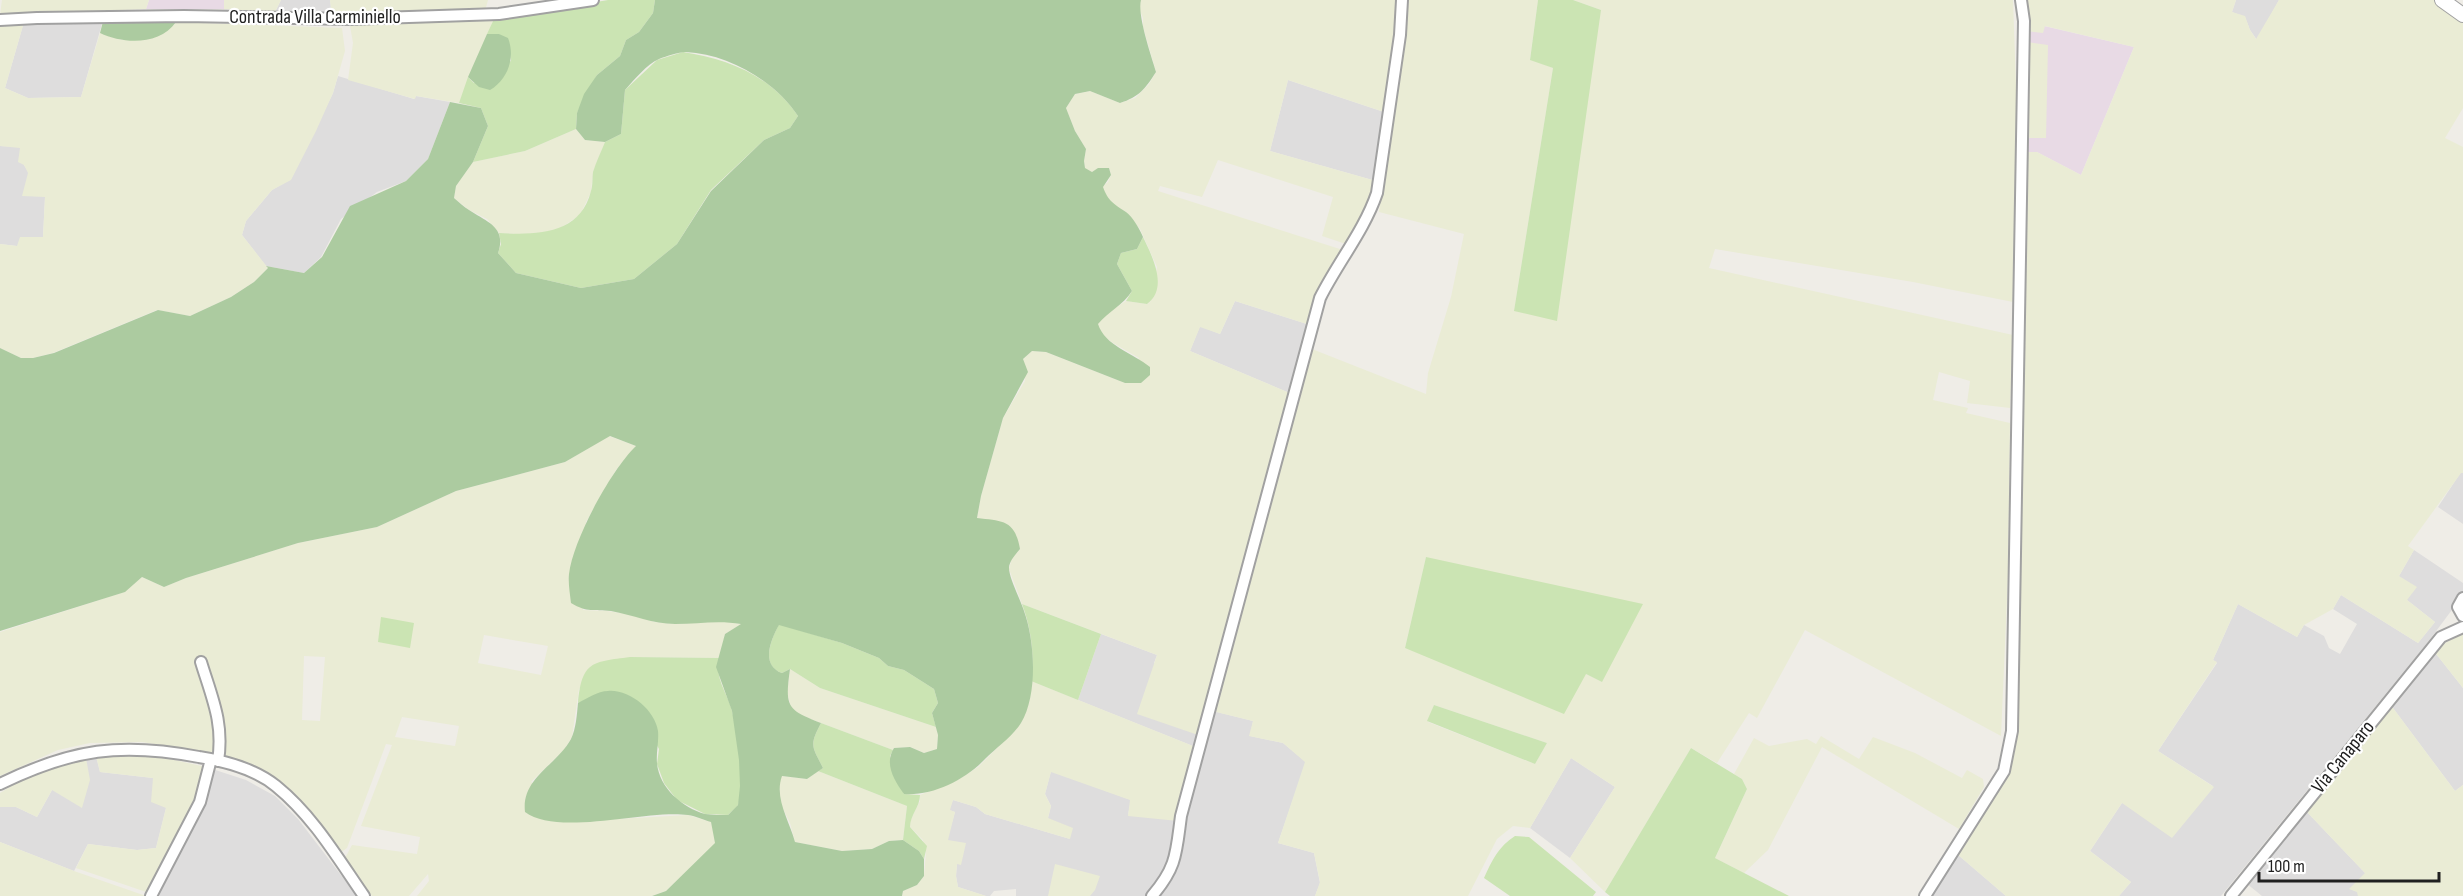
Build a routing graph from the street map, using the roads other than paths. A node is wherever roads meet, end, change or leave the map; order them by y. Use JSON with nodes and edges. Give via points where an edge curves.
{"nodes":[{"id":1,"x":593,"y":0,"type":"edge"},
{"id":2,"x":1402,"y":0,"type":"edge"},
{"id":3,"x":2021,"y":0,"type":"edge"},
{"id":4,"x":2442,"y":0,"type":"edge"},
{"id":5,"x":2463,"y":15,"type":"edge"},
{"id":6,"x":0,"y":20,"type":"edge"},
{"id":7,"x":2463,"y":598,"type":"edge"},
{"id":8,"x":2463,"y":616,"type":"edge"},
{"id":9,"x":2463,"y":627,"type":"edge"},
{"id":10,"x":201,"y":662,"type":"dead end"},
{"id":11,"x":215,"y":760,"type":"junction"},
{"id":12,"x":0,"y":784,"type":"edge"},
{"id":13,"x":151,"y":896,"type":"edge"},
{"id":14,"x":364,"y":896,"type":"edge"},
{"id":15,"x":1152,"y":896,"type":"edge"},
{"id":16,"x":1925,"y":896,"type":"edge"},
{"id":17,"x":2231,"y":896,"type":"edge"}],
"edges":[{"from":1,"to":6,"type":"street","name":"Contrada Villa Carminiello","via":[[499,14],[349,20],[174,16]]},
{"from":2,"to":15,"type":"street","via":[[1377,194],[1320,298],[1186,797],[1175,862]]},
{"from":3,"to":16,"type":"street","via":[[2024,21],[2012,731],[2004,771]]},
{"from":4,"to":5,"type":"street"},
{"from":7,"to":8,"type":"street","via":[[2458,607]]},
{"from":9,"to":17,"type":"street","name":"Via Canaparo","via":[[2441,637]]},
{"from":10,"to":11,"type":"street","via":[[222,739]]},
{"from":11,"to":12,"type":"street","via":[[163,750],[104,749],[33,768]]},
{"from":11,"to":13,"type":"street","via":[[200,802]]},
{"from":11,"to":14,"type":"street","via":[[273,784],[296,804]]}]}
